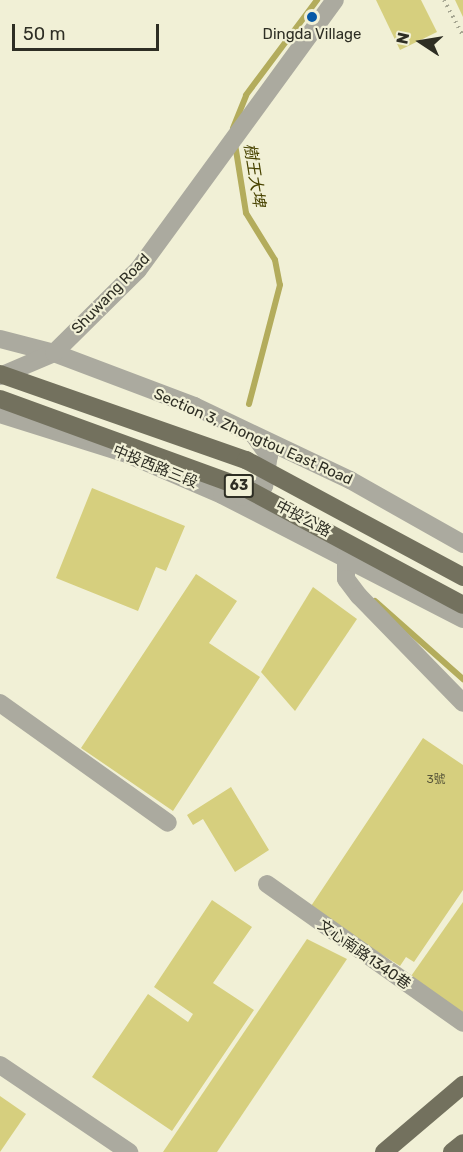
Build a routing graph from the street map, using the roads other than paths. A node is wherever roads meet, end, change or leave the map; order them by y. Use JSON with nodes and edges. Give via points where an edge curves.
{"nodes":[{"id":1,"x":335,"y":0,"type":"edge"},
{"id":2,"x":0,"y":339,"type":"edge"},
{"id":3,"x":54,"y":353,"type":"junction"},
{"id":4,"x":0,"y":375,"type":"edge"},
{"id":5,"x":0,"y":399,"type":"edge"},
{"id":6,"x":0,"y":414,"type":"edge"},
{"id":7,"x":253,"y":434,"type":"junction"},
{"id":8,"x":222,"y":495,"type":"junction"},
{"id":9,"x":463,"y":544,"type":"edge"},
{"id":10,"x":346,"y":556,"type":"junction"},
{"id":11,"x":463,"y":577,"type":"edge"},
{"id":12,"x":463,"y":605,"type":"edge"},
{"id":13,"x":463,"y":619,"type":"edge"},
{"id":14,"x":463,"y":703,"type":"edge"},
{"id":15,"x":0,"y":704,"type":"edge"},
{"id":16,"x":168,"y":823,"type":"dead end"},
{"id":17,"x":267,"y":884,"type":"dead end"},
{"id":18,"x":463,"y":1023,"type":"edge"},
{"id":19,"x":0,"y":1065,"type":"edge"},
{"id":20,"x":463,"y":1086,"type":"edge"},
{"id":21,"x":463,"y":1143,"type":"edge"},
{"id":22,"x":129,"y":1152,"type":"edge"},
{"id":23,"x":384,"y":1152,"type":"edge"},
{"id":24,"x":452,"y":1152,"type":"edge"}],
"edges":[{"from":1,"to":3,"type":"street","name":"Shuwang Road","via":[[286,63],[223,160],[138,270]]},
{"from":2,"to":3,"type":"street","name":"Section 3, Zhongtou East Road"},
{"from":3,"to":4,"type":"street","name":"Shuwang Road"},
{"from":3,"to":7,"type":"street","name":"Section 3, Zhongtou East Road"},
{"from":4,"to":11,"type":"main road","name":"中投公路","number":"63","via":[[246,460]]},
{"from":5,"to":12,"type":"main road","name":"中投公路","number":"63","via":[[245,488]]},
{"from":6,"to":8,"type":"street","name":"中投西路三段","via":[[127,453]]},
{"from":7,"to":8,"type":"street","via":[[269,456],[264,486],[246,497]]},
{"from":7,"to":9,"type":"street","name":"Section 3, Zhongtou East Road"},
{"from":8,"to":10,"type":"street","name":"中投西路三段"},
{"from":10,"to":13,"type":"street","name":"中投西路三段"},
{"from":10,"to":14,"type":"street","via":[[346,579],[359,596]]},
{"from":15,"to":16,"type":"street"},
{"from":17,"to":18,"type":"street","name":"文心南路1340巷"},
{"from":19,"to":22,"type":"street"},
{"from":20,"to":23,"type":"main road"},
{"from":21,"to":24,"type":"main road"}]}
